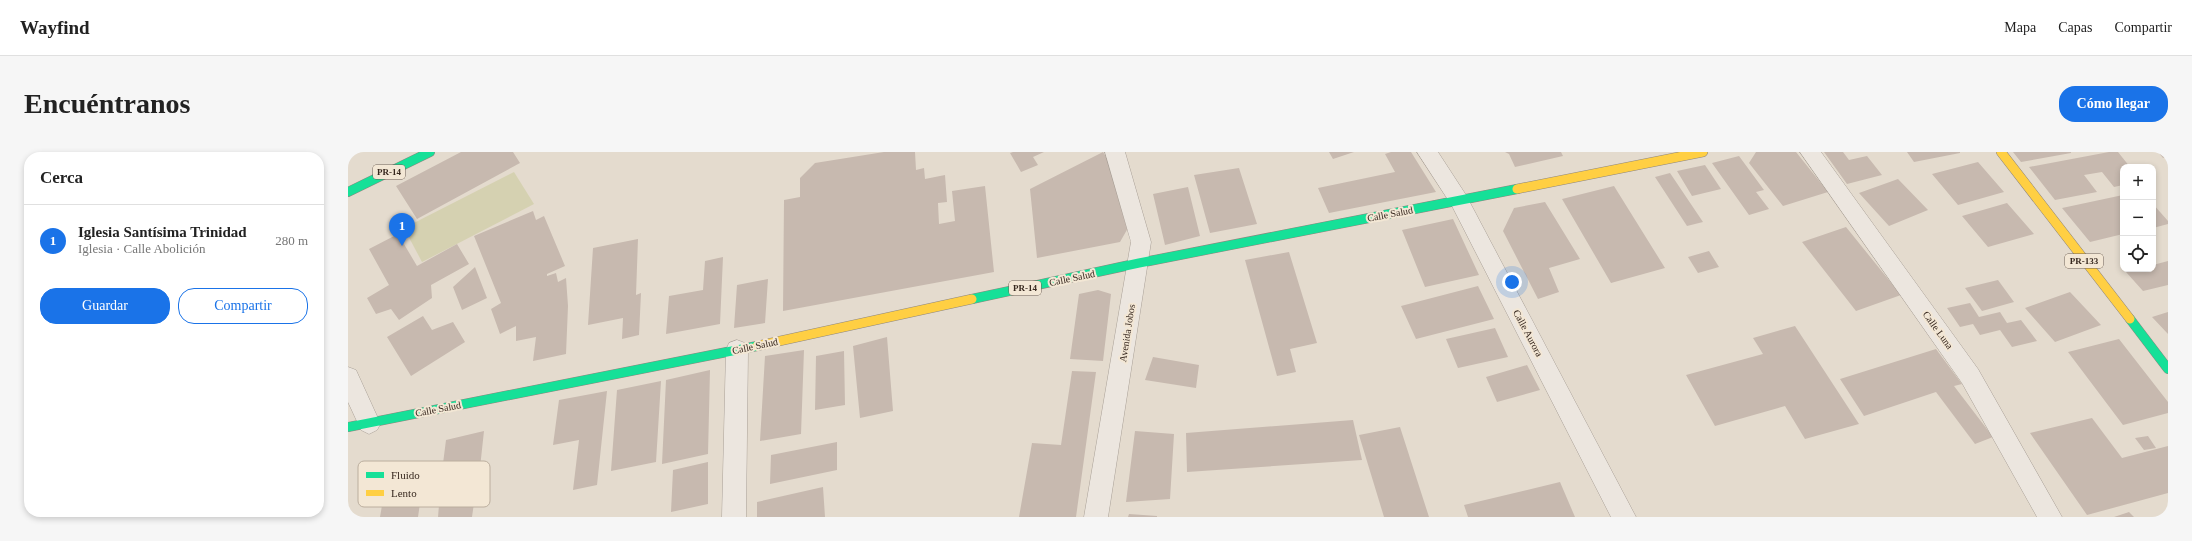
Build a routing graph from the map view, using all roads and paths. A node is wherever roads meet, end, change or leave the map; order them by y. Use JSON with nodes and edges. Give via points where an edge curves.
{"nodes":[{"id":1,"x":430,"y":152,"type":"edge"},
{"id":2,"x":1115,"y":152,"type":"edge"},
{"id":3,"x":1427,"y":152,"type":"edge"},
{"id":4,"x":1703,"y":152,"type":"edge"},
{"id":5,"x":1810,"y":152,"type":"edge"},
{"id":6,"x":2001,"y":152,"type":"edge"},
{"id":7,"x":348,"y":192,"type":"edge"},
{"id":8,"x":1459,"y":201,"type":"junction"},
{"id":9,"x":1139,"y":263,"type":"junction"},
{"id":10,"x":737,"y":350,"type":"junction"},
{"id":11,"x":2168,"y":369,"type":"edge"},
{"id":12,"x":348,"y":377,"type":"edge"},
{"id":13,"x":359,"y":425,"type":"edge"},
{"id":14,"x":734,"y":517,"type":"edge"},
{"id":15,"x":1096,"y":517,"type":"edge"},
{"id":16,"x":1624,"y":517,"type":"edge"},
{"id":17,"x":2050,"y":517,"type":"edge"}],
"edges":[{"from":1,"to":7,"type":"main road","number":"PR-14"},
{"from":2,"to":9,"type":"street","name":"Avenida Jobos","via":[[1141,242]]},
{"from":3,"to":8,"type":"street","name":"Calle Aurora"},
{"from":4,"to":8,"type":"main road","name":"Calle Salud","number":"PR-14"},
{"from":5,"to":17,"type":"street","name":"Calle Luna","via":[[1970,376]]},
{"from":6,"to":11,"type":"main road","number":"PR-133"},
{"from":8,"to":9,"type":"main road","name":"Calle Salud","number":"PR-14"},
{"from":8,"to":16,"type":"street","name":"Calle Aurora"},
{"from":9,"to":10,"type":"main road","name":"Calle Salud","number":"PR-14"},
{"from":9,"to":15,"type":"street","name":"Avenida Jobos"},
{"from":10,"to":13,"type":"main road","name":"Calle Salud","number":"PR-14"},
{"from":10,"to":14,"type":"street"},
{"from":12,"to":13,"type":"street"}]}
